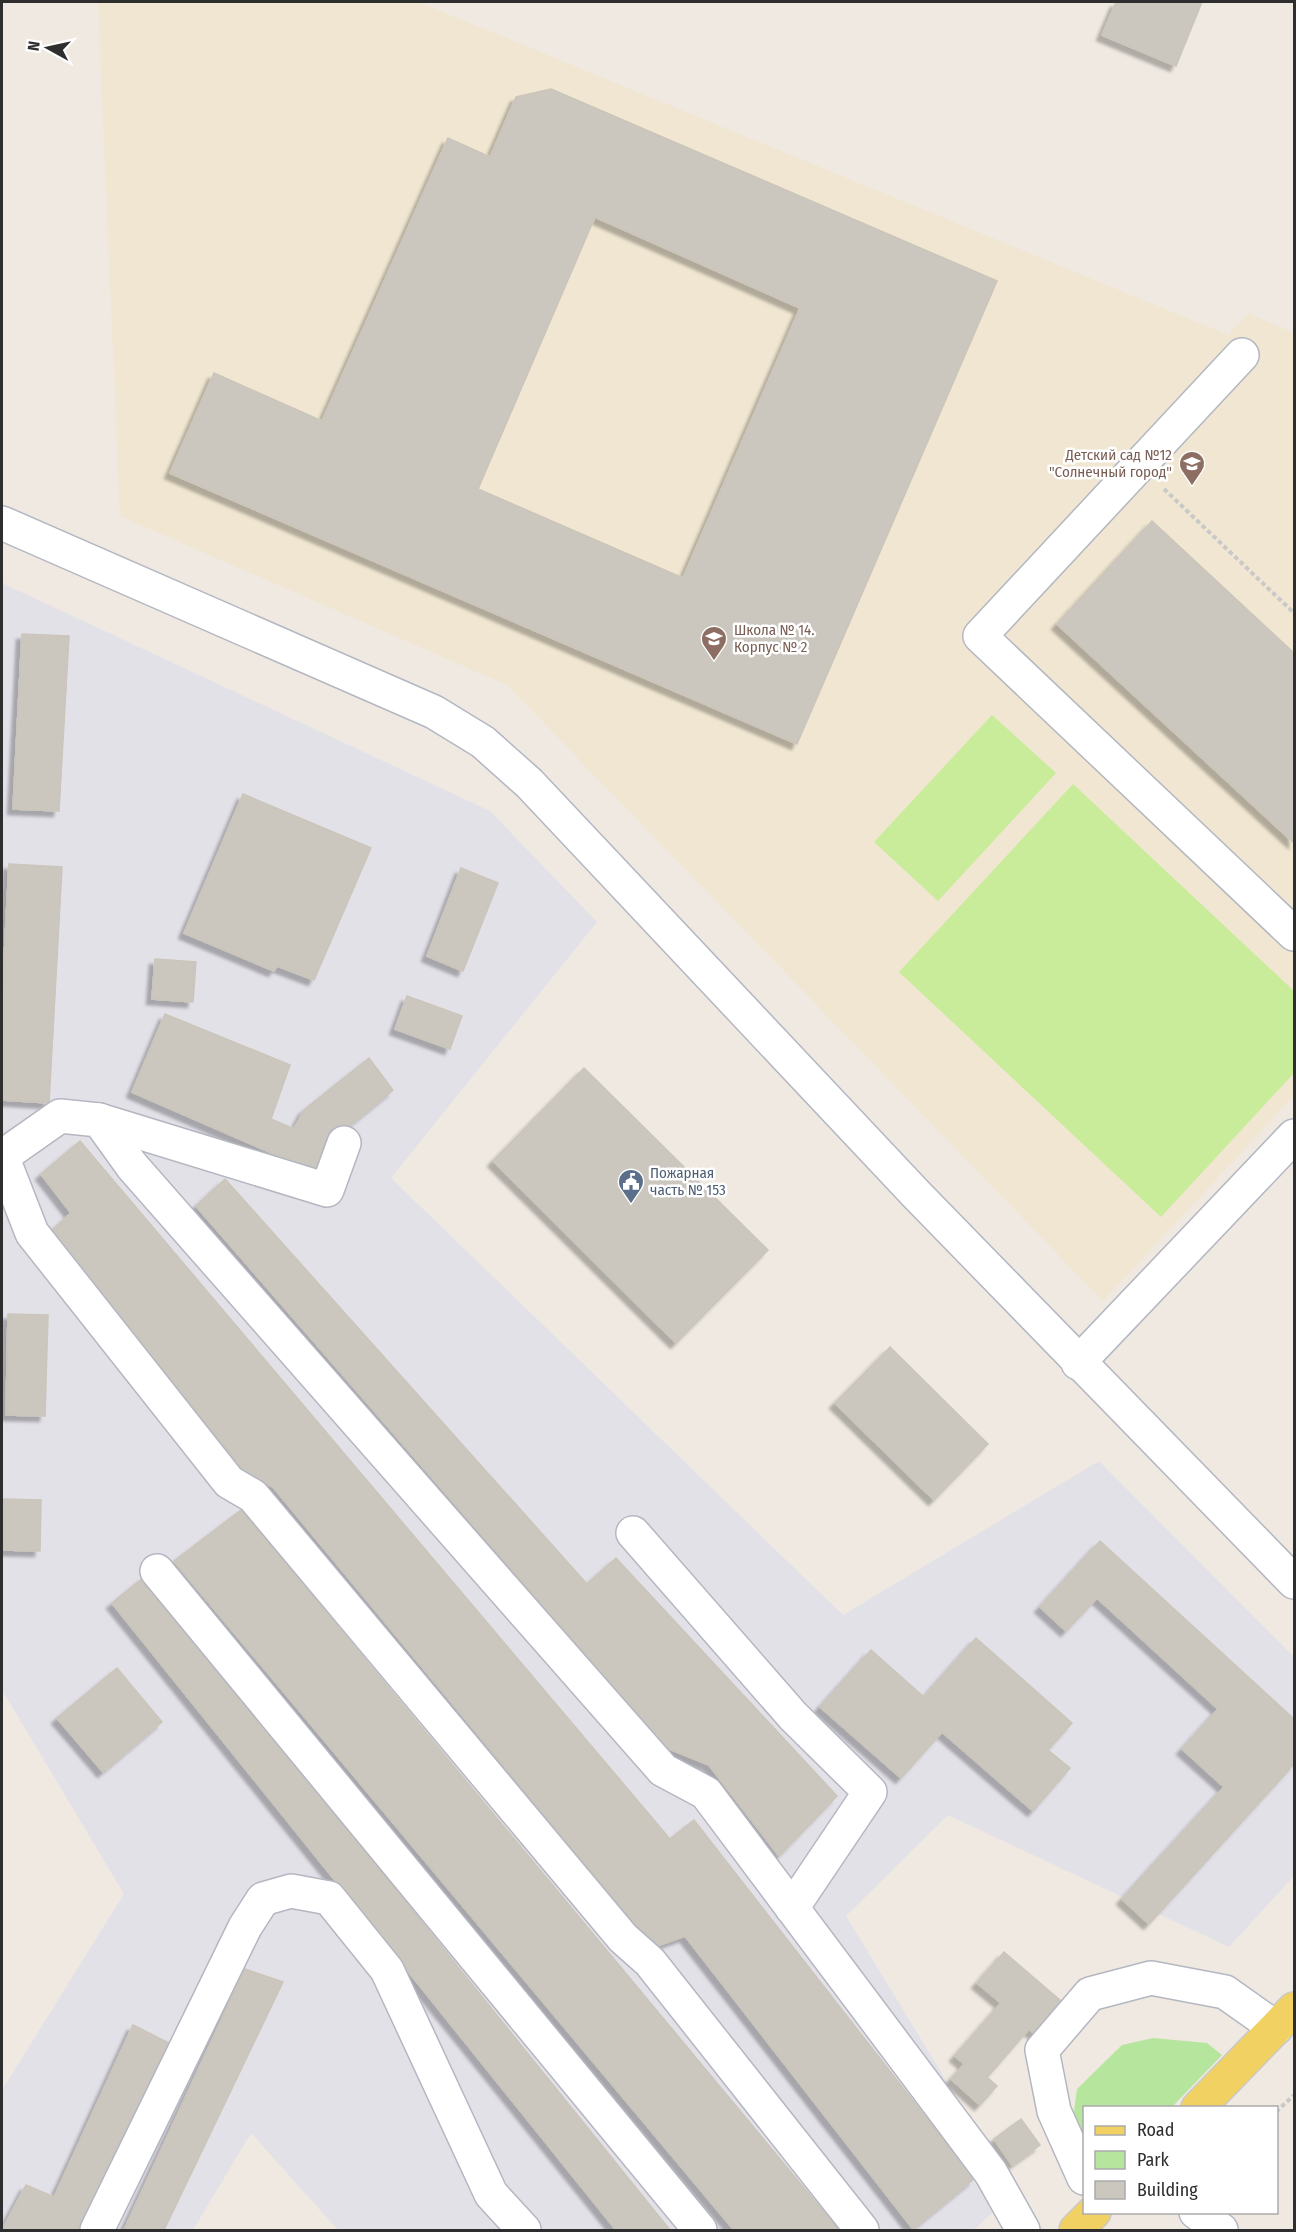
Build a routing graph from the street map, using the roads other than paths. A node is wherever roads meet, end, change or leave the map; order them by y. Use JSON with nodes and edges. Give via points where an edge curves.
{"nodes":[{"id":1,"x":1242,"y":355,"type":"dead end"},
{"id":2,"x":2,"y":523,"type":"edge"},
{"id":3,"x":1294,"y":934,"type":"edge"},
{"id":4,"x":99,"y":1120,"type":"junction"},
{"id":5,"x":1294,"y":1136,"type":"edge"},
{"id":6,"x":344,"y":1143,"type":"dead end"},
{"id":7,"x":2,"y":1156,"type":"edge"},
{"id":8,"x":1078,"y":1363,"type":"junction"},
{"id":9,"x":633,"y":1533,"type":"dead end"},
{"id":10,"x":157,"y":1571,"type":"dead end"},
{"id":11,"x":1294,"y":1582,"type":"edge"},
{"id":12,"x":792,"y":1908,"type":"junction"},
{"id":13,"x":1285,"y":2019,"type":"edge"},
{"id":14,"x":1199,"y":2106,"type":"edge"},
{"id":15,"x":1083,"y":2176,"type":"edge"},
{"id":16,"x":1092,"y":2214,"type":"edge"},
{"id":17,"x":1199,"y":2214,"type":"edge"},
{"id":18,"x":97,"y":2230,"type":"edge"},
{"id":19,"x":524,"y":2230,"type":"edge"},
{"id":20,"x":700,"y":2230,"type":"edge"},
{"id":21,"x":862,"y":2230,"type":"edge"},
{"id":22,"x":1023,"y":2230,"type":"edge"},
{"id":23,"x":1076,"y":2230,"type":"edge"},
{"id":24,"x":1221,"y":2230,"type":"edge"}],
"edges":[{"from":1,"to":3,"type":"street","via":[[980,636]]},
{"from":2,"to":8,"type":"street","via":[[434,712],[483,742],[529,783]]},
{"from":4,"to":6,"type":"street","via":[[327,1190]]},
{"from":4,"to":7,"type":"street","via":[[60,1116]]},
{"from":4,"to":12,"type":"street","via":[[132,1166],[663,1770],[706,1793]]},
{"from":5,"to":8,"type":"street"},
{"from":7,"to":21,"type":"street","via":[[32,1233],[229,1482],[253,1496],[623,1938],[650,1962]]},
{"from":8,"to":11,"type":"street"},
{"from":9,"to":12,"type":"street","via":[[793,1716],[870,1792]]},
{"from":10,"to":20,"type":"street"},
{"from":12,"to":22,"type":"street","via":[[991,2173]]},
{"from":13,"to":14,"type":"main road"},
{"from":13,"to":15,"type":"street","via":[[1225,1992],[1151,1978],[1090,1994],[1042,2050],[1054,2111]]},
{"from":16,"to":23,"type":"main road"},
{"from":17,"to":24,"type":"street"},
{"from":18,"to":19,"type":"street","via":[[245,1927],[263,1899],[291,1891],[329,1898],[387,1970],[491,2194]]}]}
